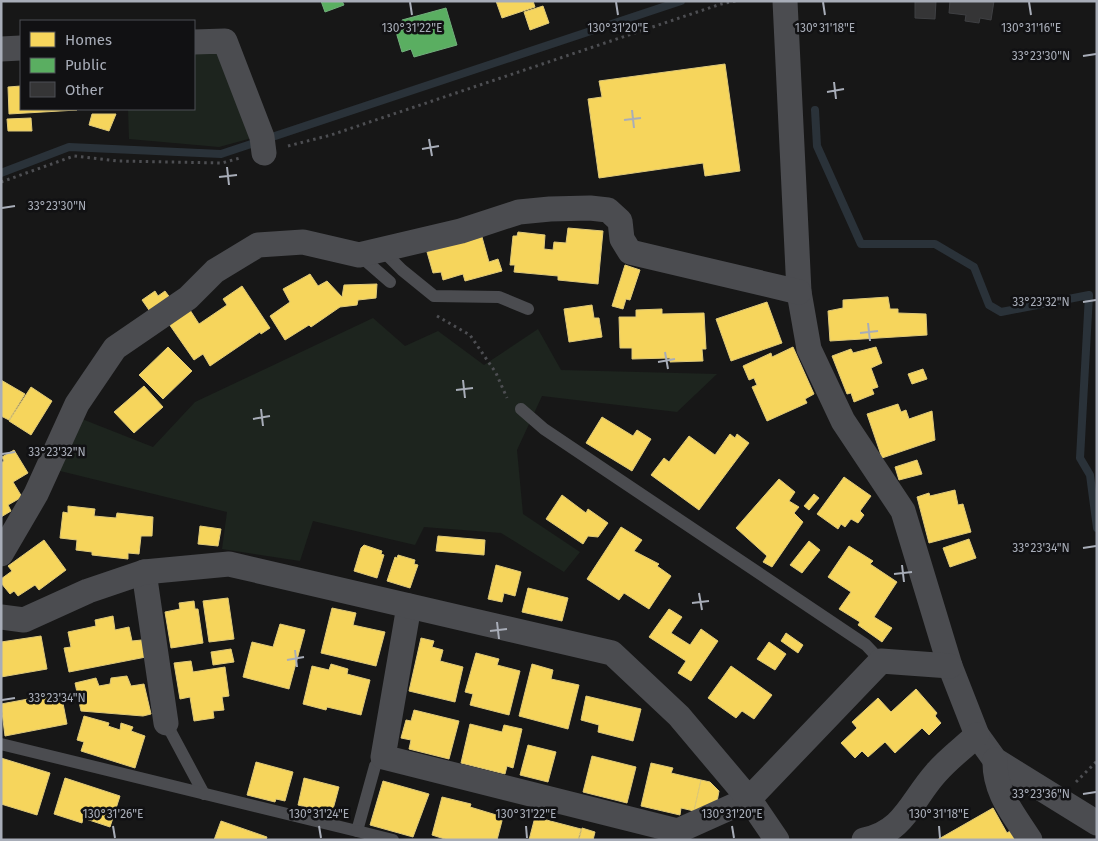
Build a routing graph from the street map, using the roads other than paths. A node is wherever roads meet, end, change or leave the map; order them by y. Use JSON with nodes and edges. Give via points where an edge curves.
{"nodes":[{"id":1,"x":785,"y":1,"type":"edge"},
{"id":2,"x":195,"y":42,"type":"edge"},
{"id":3,"x":20,"y":48,"type":"edge"},
{"id":4,"x":1,"y":49,"type":"edge"},
{"id":5,"x":263,"y":145,"type":"road end"},
{"id":6,"x":386,"y":249,"type":"junction"},
{"id":7,"x":359,"y":255,"type":"junction"},
{"id":8,"x":390,"y":282,"type":"dead end"},
{"id":9,"x":799,"y":292,"type":"junction"},
{"id":10,"x":528,"y":309,"type":"dead end"},
{"id":11,"x":521,"y":409,"type":"road end"},
{"id":12,"x":1,"y":554,"type":"edge"},
{"id":13,"x":144,"y":572,"type":"junction"},
{"id":14,"x":409,"y":606,"type":"junction"},
{"id":15,"x":1,"y":616,"type":"edge"},
{"id":16,"x":882,"y":661,"type":"junction"},
{"id":17,"x":950,"y":666,"type":"junction"},
{"id":18,"x":166,"y":723,"type":"joint"},
{"id":19,"x":977,"y":735,"type":"junction"},
{"id":20,"x":1,"y":744,"type":"edge"},
{"id":21,"x":383,"y":757,"type":"junction"},
{"id":22,"x":994,"y":760,"type":"junction"},
{"id":23,"x":204,"y":794,"type":"junction"},
{"id":24,"x":749,"y":799,"type":"junction"},
{"id":25,"x":1097,"y":823,"type":"edge"},
{"id":26,"x":357,"y":831,"type":"junction"},
{"id":27,"x":393,"y":840,"type":"edge"},
{"id":28,"x":777,"y":840,"type":"edge"},
{"id":29,"x":864,"y":840,"type":"edge"},
{"id":30,"x":1030,"y":840,"type":"edge"}],
"edges":[{"from":1,"to":9,"type":"street"},
{"from":2,"to":5,"type":"street","via":[[225,41]]},
{"from":3,"to":4,"type":"street"},
{"from":6,"to":7,"type":"street"},
{"from":6,"to":9,"type":"street","via":[[461,232],[519,212],[590,208],[608,210],[620,221],[622,239],[630,252]]},
{"from":6,"to":10,"type":"lane","via":[[402,270],[434,296],[499,297]]},
{"from":7,"to":8,"type":"lane"},
{"from":7,"to":12,"type":"street","via":[[304,242],[258,246],[215,271],[188,298],[115,348],[77,404],[36,494]]},
{"from":9,"to":17,"type":"street","via":[[809,349],[825,386],[843,422],[903,511]]},
{"from":11,"to":16,"type":"lane","via":[[544,429],[866,644]]},
{"from":13,"to":14,"type":"street","via":[[229,564]]},
{"from":13,"to":15,"type":"street","via":[[88,591],[24,620]]},
{"from":13,"to":18,"type":"street"},
{"from":14,"to":21,"type":"street"},
{"from":14,"to":24,"type":"street","via":[[612,653],[679,716]]},
{"from":16,"to":17,"type":"street"},
{"from":16,"to":24,"type":"street"},
{"from":17,"to":19,"type":"street"},
{"from":18,"to":23,"type":"lane"},
{"from":19,"to":22,"type":"street"},
{"from":19,"to":29,"type":"street","via":[[936,772],[892,830],[880,837]]},
{"from":20,"to":23,"type":"lane"},
{"from":21,"to":24,"type":"street","via":[[678,831]]},
{"from":21,"to":26,"type":"lane","via":[[375,766]]},
{"from":22,"to":25,"type":"street"},
{"from":22,"to":30,"type":"street","via":[[994,778]]},
{"from":23,"to":26,"type":"lane"},
{"from":24,"to":28,"type":"street"},
{"from":26,"to":27,"type":"lane"}]}
